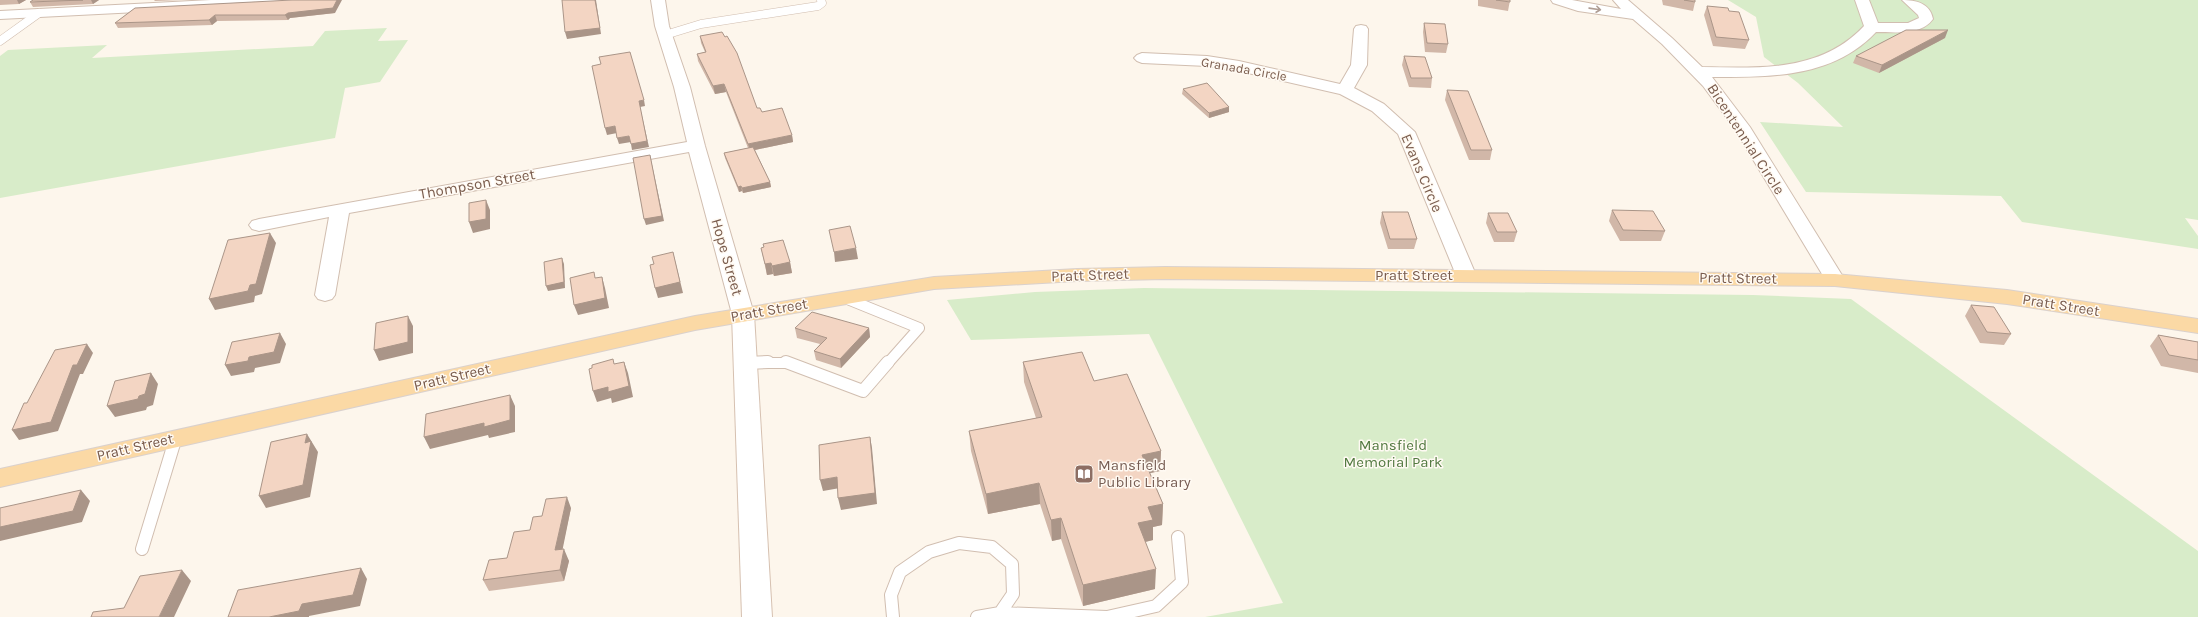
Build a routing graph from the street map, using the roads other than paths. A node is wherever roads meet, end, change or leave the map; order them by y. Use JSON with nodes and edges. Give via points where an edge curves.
{"nodes":[{"id":1,"x":294,"y":0,"type":"edge"},
{"id":2,"x":658,"y":0,"type":"edge"},
{"id":3,"x":821,"y":0,"type":"edge"},
{"id":4,"x":1558,"y":0,"type":"edge"},
{"id":5,"x":1620,"y":0,"type":"edge"},
{"id":6,"x":1862,"y":0,"type":"edge"},
{"id":7,"x":1909,"y":0,"type":"edge"},
{"id":8,"x":39,"y":13,"type":"junction"},
{"id":9,"x":0,"y":15,"type":"edge"},
{"id":10,"x":1637,"y":15,"type":"junction"},
{"id":11,"x":1872,"y":27,"type":"junction"},
{"id":12,"x":1361,"y":29,"type":"dead end"},
{"id":13,"x":665,"y":35,"type":"junction"},
{"id":14,"x":0,"y":41,"type":"edge"},
{"id":15,"x":1142,"y":58,"type":"dead end"},
{"id":16,"x":1700,"y":72,"type":"junction"},
{"id":17,"x":1345,"y":90,"type":"junction"},
{"id":18,"x":696,"y":146,"type":"junction"},
{"id":19,"x":340,"y":209,"type":"junction"},
{"id":20,"x":258,"y":225,"type":"dead end"},
{"id":21,"x":1466,"y":275,"type":"junction"},
{"id":22,"x":1836,"y":280,"type":"junction"},
{"id":23,"x":325,"y":295,"type":"dead end"},
{"id":24,"x":843,"y":297,"type":"junction"},
{"id":25,"x":743,"y":314,"type":"junction"},
{"id":26,"x":2198,"y":326,"type":"edge"},
{"id":27,"x":746,"y":363,"type":"junction"},
{"id":28,"x":176,"y":438,"type":"junction"},
{"id":29,"x":0,"y":478,"type":"edge"},
{"id":30,"x":1178,"y":537,"type":"dead end"},
{"id":31,"x":142,"y":549,"type":"dead end"},
{"id":32,"x":1000,"y":613,"type":"junction"},
{"id":33,"x":757,"y":617,"type":"edge"},
{"id":34,"x":893,"y":617,"type":"edge"},
{"id":35,"x":977,"y":617,"type":"edge"}],
"edges":[{"from":1,"to":8,"type":"street"},
{"from":2,"to":13,"type":"street","name":"Hope Street"},
{"from":3,"to":13,"type":"lane","via":[[818,6],[701,24]]},
{"from":4,"to":10,"type":"street","one_way":true,"via":[[1578,7]]},
{"from":5,"to":10,"type":"street","name":"Bicentennial Circle"},
{"from":6,"to":11,"type":"street"},
{"from":7,"to":11,"type":"street","via":[[1925,13],[1926,19],[1922,24],[1906,27]]},
{"from":8,"to":9,"type":"street"},
{"from":8,"to":14,"type":"lane"},
{"from":10,"to":16,"type":"street","name":"Bicentennial Circle"},
{"from":11,"to":16,"type":"street","via":[[1865,37],[1851,47],[1806,66],[1756,71]]},
{"from":12,"to":17,"type":"street","via":[[1359,66]]},
{"from":13,"to":18,"type":"street","name":"Hope Street","via":[[682,87]]},
{"from":15,"to":17,"type":"street","name":"Granada Circle","via":[[1215,62]]},
{"from":16,"to":22,"type":"street","name":"Bicentennial Circle","via":[[1742,127]]},
{"from":17,"to":21,"type":"street","name":"Evans Circle","via":[[1379,106],[1406,132]]},
{"from":18,"to":19,"type":"street","name":"Thompson Street"},
{"from":18,"to":25,"type":"street","name":"Hope Street"},
{"from":19,"to":20,"type":"street","name":"Thompson Street"},
{"from":19,"to":23,"type":"street"},
{"from":21,"to":22,"type":"main road","name":"Pratt Street"},
{"from":21,"to":24,"type":"main road","name":"Pratt Street","via":[[1077,275],[934,283]]},
{"from":22,"to":26,"type":"main road","name":"Pratt Street","via":[[2007,297]]},
{"from":24,"to":25,"type":"main road","name":"Pratt Street"},
{"from":24,"to":27,"type":"lane","via":[[919,328],[863,391],[785,362]]},
{"from":25,"to":27,"type":"main road","name":"Hope Street"},
{"from":25,"to":28,"type":"main road","name":"Pratt Street"},
{"from":27,"to":33,"type":"main road","name":"Hope Street"},
{"from":28,"to":29,"type":"main road","name":"Pratt Street"},
{"from":28,"to":31,"type":"lane"},
{"from":30,"to":32,"type":"lane","via":[[1182,582],[1156,606],[1107,617]]},
{"from":32,"to":34,"type":"lane","via":[[1013,594],[1012,564],[992,547],[959,543],[929,552],[900,572],[891,595]]},
{"from":32,"to":35,"type":"lane"}]}
